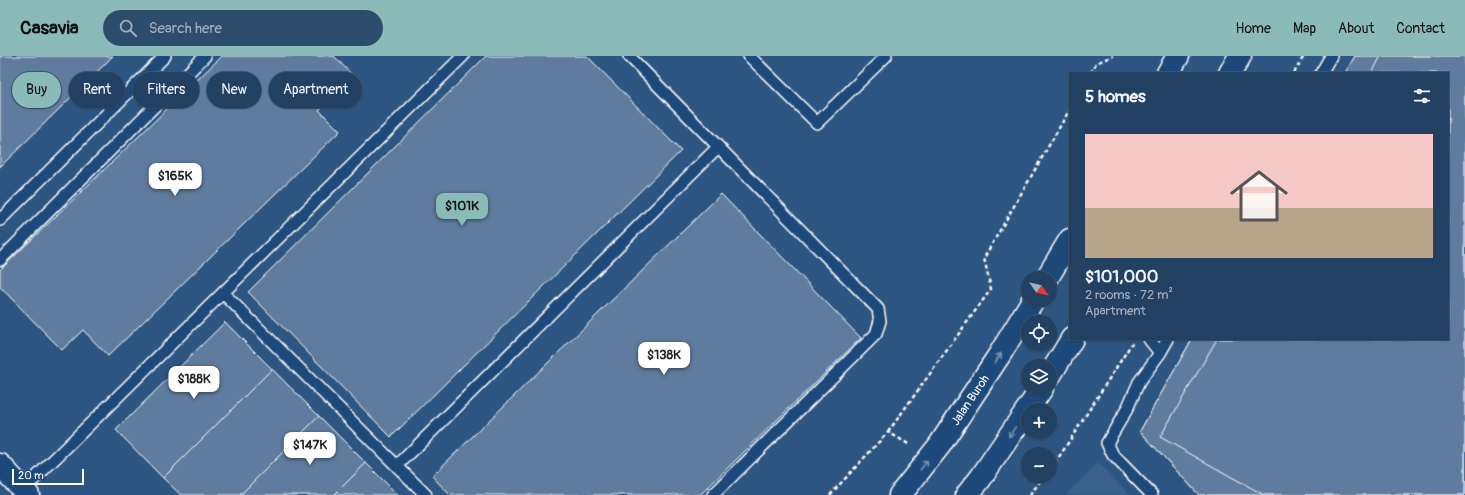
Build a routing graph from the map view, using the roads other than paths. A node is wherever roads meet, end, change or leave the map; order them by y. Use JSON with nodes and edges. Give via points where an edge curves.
{"nodes":[{"id":1,"x":165,"y":56,"type":"edge"},
{"id":2,"x":205,"y":56,"type":"edge"},
{"id":3,"x":463,"y":56,"type":"edge"},
{"id":4,"x":629,"y":56,"type":"edge"},
{"id":5,"x":749,"y":56,"type":"edge"},
{"id":6,"x":886,"y":56,"type":"edge"},
{"id":7,"x":1178,"y":56,"type":"edge"},
{"id":8,"x":1240,"y":56,"type":"edge"},
{"id":9,"x":1331,"y":56,"type":"edge"},
{"id":10,"x":1169,"y":72,"type":"edge"},
{"id":11,"x":1231,"y":72,"type":"edge"},
{"id":12,"x":1322,"y":72,"type":"edge"},
{"id":13,"x":718,"y":147,"type":"junction"},
{"id":14,"x":0,"y":220,"type":"edge"},
{"id":15,"x":1069,"y":242,"type":"edge"},
{"id":16,"x":0,"y":260,"type":"edge"},
{"id":17,"x":1051,"y":271,"type":"edge"},
{"id":18,"x":223,"y":293,"type":"junction"},
{"id":19,"x":1029,"y":307,"type":"edge"},
{"id":20,"x":1071,"y":340,"type":"edge"},
{"id":21,"x":1150,"y":340,"type":"edge"},
{"id":22,"x":1167,"y":340,"type":"edge"},
{"id":23,"x":1160,"y":353,"type":"junction"},
{"id":24,"x":1057,"y":364,"type":"edge"},
{"id":25,"x":1037,"y":395,"type":"edge"},
{"id":26,"x":0,"y":465,"type":"edge"},
{"id":27,"x":397,"y":466,"type":"junction"},
{"id":28,"x":23,"y":493,"type":"edge"},
{"id":29,"x":426,"y":495,"type":"edge"},
{"id":30,"x":713,"y":495,"type":"edge"},
{"id":31,"x":900,"y":495,"type":"edge"},
{"id":32,"x":966,"y":495,"type":"edge"},
{"id":33,"x":1152,"y":495,"type":"edge"}],
"edges":[{"from":1,"to":14,"type":"lane"},
{"from":2,"to":16,"type":"lane"},
{"from":3,"to":18,"type":"lane"},
{"from":4,"to":13,"type":"lane"},
{"from":5,"to":6,"type":"lane","via":[[817,123]]},
{"from":7,"to":10,"type":"main road"},
{"from":8,"to":11,"type":"main road"},
{"from":9,"to":12,"type":"lane"},
{"from":13,"to":27,"type":"lane"},
{"from":13,"to":30,"type":"lane","via":[[878,309],[880,321],[876,334]]},
{"from":15,"to":17,"type":"main road"},
{"from":18,"to":27,"type":"lane"},
{"from":18,"to":28,"type":"lane"},
{"from":31,"to":19,"type":"main road","name":"Jalan Buroh","one_way":true,"via":[[939,446]]},
{"from":20,"to":24,"type":"main road"},
{"from":21,"to":23,"type":"lane"},
{"from":22,"to":23,"type":"lane"},
{"from":23,"to":33,"type":"lane","via":[[1139,382],[1107,443],[1113,455]]},
{"from":25,"to":32,"type":"main road","one_way":true,"via":[[980,479]]},
{"from":26,"to":28,"type":"main road"},
{"from":27,"to":29,"type":"lane"}]}
